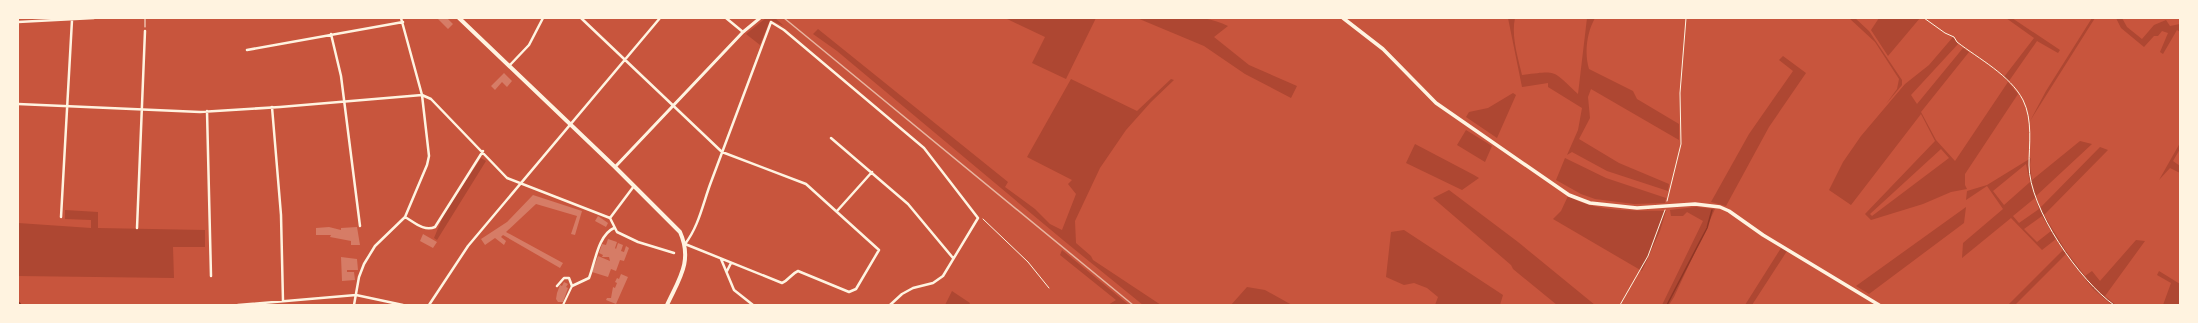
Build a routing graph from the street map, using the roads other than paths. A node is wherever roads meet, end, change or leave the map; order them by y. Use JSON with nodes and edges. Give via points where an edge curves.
{"nodes":[{"id":1,"x":94,"y":18,"type":"edge"},
{"id":2,"x":401,"y":18,"type":"edge"},
{"id":3,"x":459,"y":18,"type":"edge"},
{"id":4,"x":543,"y":18,"type":"edge"},
{"id":5,"x":582,"y":18,"type":"edge"},
{"id":6,"x":660,"y":18,"type":"edge"},
{"id":7,"x":726,"y":18,"type":"edge"},
{"id":8,"x":760,"y":18,"type":"edge"},
{"id":9,"x":1342,"y":18,"type":"edge"},
{"id":10,"x":72,"y":20,"type":"junction"},
{"id":11,"x":18,"y":22,"type":"edge"},
{"id":12,"x":403,"y":22,"type":"junction"},
{"id":13,"x":145,"y":31,"type":"road end"},
{"id":14,"x":743,"y":32,"type":"junction"},
{"id":15,"x":331,"y":34,"type":"junction"},
{"id":16,"x":247,"y":50,"type":"dead end"},
{"id":17,"x":625,"y":61,"type":"junction"},
{"id":18,"x":509,"y":66,"type":"junction"},
{"id":19,"x":422,"y":95,"type":"junction"},
{"id":20,"x":345,"y":101,"type":"junction"},
{"id":21,"x":18,"y":104,"type":"edge"},
{"id":22,"x":66,"y":106,"type":"junction"},
{"id":23,"x":673,"y":106,"type":"junction"},
{"id":24,"x":272,"y":107,"type":"junction"},
{"id":25,"x":142,"y":110,"type":"junction"},
{"id":26,"x":207,"y":111,"type":"junction"},
{"id":27,"x":570,"y":125,"type":"junction"},
{"id":28,"x":831,"y":138,"type":"dead end"},
{"id":29,"x":483,"y":151,"type":"junction"},
{"id":30,"x":722,"y":152,"type":"junction"},
{"id":31,"x":615,"y":167,"type":"junction"},
{"id":32,"x":872,"y":172,"type":"junction"},
{"id":33,"x":521,"y":184,"type":"junction"},
{"id":34,"x":634,"y":186,"type":"junction"},
{"id":35,"x":837,"y":211,"type":"junction"},
{"id":36,"x":61,"y":217,"type":"dead end"},
{"id":37,"x":405,"y":217,"type":"junction"},
{"id":38,"x":610,"y":218,"type":"junction"},
{"id":39,"x":360,"y":226,"type":"dead end"},
{"id":40,"x":136,"y":228,"type":"dead end"},
{"id":41,"x":614,"y":228,"type":"junction"},
{"id":42,"x":685,"y":244,"type":"junction"},
{"id":43,"x":674,"y":253,"type":"dead end"},
{"id":44,"x":720,"y":258,"type":"junction"},
{"id":45,"x":953,"y":258,"type":"junction"},
{"id":46,"x":731,"y":263,"type":"junction"},
{"id":47,"x":727,"y":271,"type":"junction"},
{"id":48,"x":211,"y":276,"type":"dead end"},
{"id":49,"x":557,"y":286,"type":"dead end"},
{"id":50,"x":572,"y":286,"type":"junction"},
{"id":51,"x":356,"y":295,"type":"junction"},
{"id":52,"x":283,"y":301,"type":"junction"},
{"id":53,"x":277,"y":303,"type":"edge"},
{"id":54,"x":238,"y":305,"type":"edge"},
{"id":55,"x":354,"y":305,"type":"edge"},
{"id":56,"x":403,"y":305,"type":"edge"},
{"id":57,"x":429,"y":305,"type":"edge"},
{"id":58,"x":563,"y":305,"type":"edge"},
{"id":59,"x":667,"y":305,"type":"edge"},
{"id":60,"x":753,"y":305,"type":"edge"},
{"id":61,"x":890,"y":305,"type":"edge"},
{"id":62,"x":1879,"y":305,"type":"edge"}],
"edges":[{"from":1,"to":10,"type":"street"},
{"from":2,"to":12,"type":"street"},
{"from":3,"to":18,"type":"main road"},
{"from":4,"to":18,"type":"street","via":[[529,45]]},
{"from":5,"to":17,"type":"street"},
{"from":6,"to":17,"type":"street"},
{"from":7,"to":14,"type":"street"},
{"from":8,"to":14,"type":"street"},
{"from":9,"to":62,"type":"main road","via":[[1383,49],[1436,103],[1569,195],[1590,203],[1612,206],[1636,208],[1695,204],[1710,205],[1729,211],[1762,235]]},
{"from":10,"to":11,"type":"street"},
{"from":10,"to":22,"type":"street"},
{"from":12,"to":15,"type":"street"},
{"from":12,"to":19,"type":"street"},
{"from":13,"to":25,"type":"street"},
{"from":14,"to":23,"type":"street"},
{"from":15,"to":16,"type":"street"},
{"from":15,"to":20,"type":"street"},
{"from":17,"to":23,"type":"street"},
{"from":17,"to":27,"type":"street"},
{"from":18,"to":27,"type":"main road"},
{"from":19,"to":20,"type":"street"},
{"from":19,"to":29,"type":"street","via":[[431,99]]},
{"from":19,"to":37,"type":"street","via":[[429,156]]},
{"from":20,"to":24,"type":"street"},
{"from":20,"to":39,"type":"street"},
{"from":21,"to":22,"type":"street"},
{"from":22,"to":25,"type":"street"},
{"from":22,"to":36,"type":"street"},
{"from":23,"to":30,"type":"street"},
{"from":23,"to":31,"type":"street"},
{"from":24,"to":26,"type":"street"},
{"from":24,"to":52,"type":"street","via":[[281,215]]},
{"from":25,"to":26,"type":"street"},
{"from":25,"to":40,"type":"street"},
{"from":26,"to":48,"type":"street"},
{"from":27,"to":31,"type":"main road"},
{"from":27,"to":33,"type":"street"},
{"from":28,"to":32,"type":"street"},
{"from":29,"to":33,"type":"street","via":[[507,178]]},
{"from":29,"to":37,"type":"street","via":[[435,227],[425,228]]},
{"from":30,"to":35,"type":"street","via":[[806,184]]},
{"from":30,"to":42,"type":"street","via":[[699,216]]},
{"from":30,"to":45,"type":"street","via":[[771,22],[784,30],[924,148],[978,218]]},
{"from":31,"to":34,"type":"main road"},
{"from":32,"to":35,"type":"street"},
{"from":32,"to":45,"type":"street","via":[[908,204]]},
{"from":33,"to":38,"type":"street"},
{"from":33,"to":57,"type":"street","via":[[468,246]]},
{"from":34,"to":38,"type":"street"},
{"from":34,"to":42,"type":"main road","via":[[674,225]]},
{"from":35,"to":46,"type":"street","via":[[879,250],[856,289],[849,292],[798,271],[782,283]]},
{"from":37,"to":51,"type":"street","via":[[372,252],[359,277]]},
{"from":38,"to":41,"type":"street"},
{"from":41,"to":43,"type":"street","via":[[638,242]]},
{"from":41,"to":50,"type":"street","via":[[608,230],[601,243],[589,278]]},
{"from":42,"to":44,"type":"street"},
{"from":42,"to":59,"type":"main road","via":[[684,268]]},
{"from":44,"to":46,"type":"street"},
{"from":44,"to":47,"type":"street"},
{"from":45,"to":61,"type":"street","via":[[943,276],[934,283],[913,288]]},
{"from":46,"to":47,"type":"street"},
{"from":47,"to":60,"type":"street","via":[[734,290]]},
{"from":49,"to":50,"type":"street","via":[[564,278],[569,278]]},
{"from":50,"to":58,"type":"street"},
{"from":51,"to":52,"type":"street"},
{"from":51,"to":55,"type":"street"},
{"from":51,"to":56,"type":"street"},
{"from":52,"to":53,"type":"street"},
{"from":53,"to":54,"type":"street"}]}
